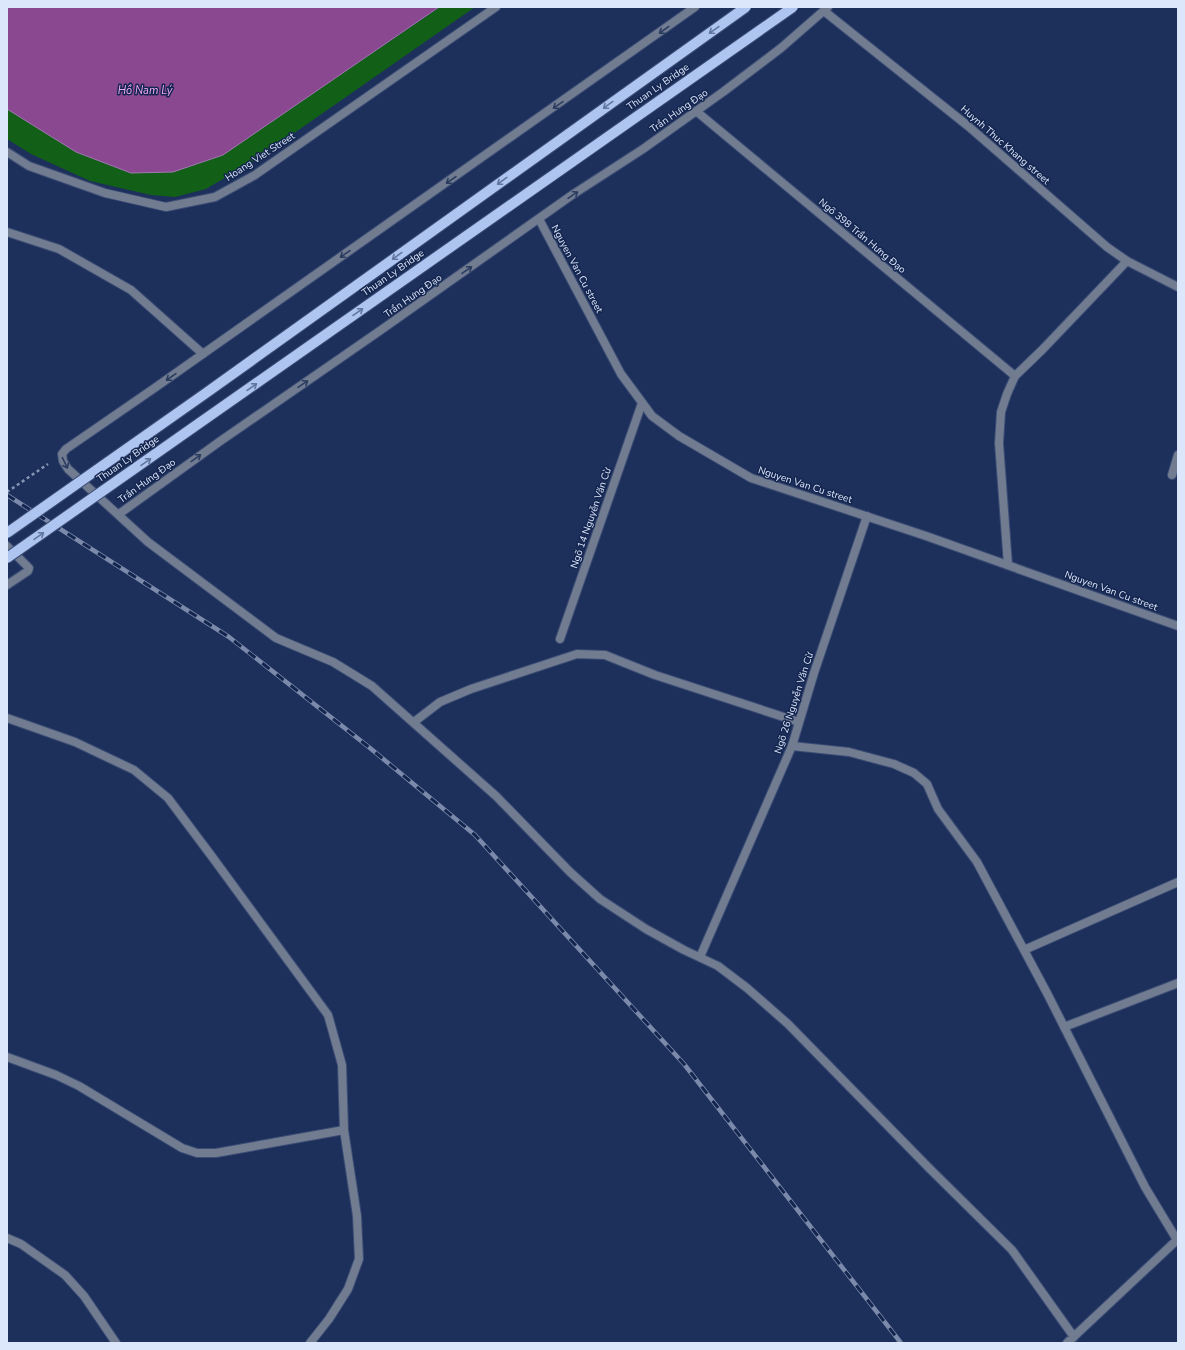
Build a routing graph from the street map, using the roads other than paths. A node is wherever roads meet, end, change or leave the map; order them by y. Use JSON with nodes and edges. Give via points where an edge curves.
{"nodes":[{"id":1,"x":496,"y":7,"type":"edge"},
{"id":2,"x":695,"y":7,"type":"edge"},
{"id":3,"x":746,"y":7,"type":"edge"},
{"id":4,"x":793,"y":7,"type":"edge"},
{"id":5,"x":826,"y":9,"type":"edge"},
{"id":6,"x":696,"y":111,"type":"junction"},
{"id":7,"x":7,"y":152,"type":"edge"},
{"id":8,"x":539,"y":219,"type":"junction"},
{"id":9,"x":7,"y":232,"type":"edge"},
{"id":10,"x":1127,"y":261,"type":"junction"},
{"id":11,"x":1178,"y":287,"type":"edge"},
{"id":12,"x":203,"y":354,"type":"junction"},
{"id":13,"x":1015,"y":376,"type":"junction"},
{"id":14,"x":642,"y":403,"type":"junction"},
{"id":15,"x":1178,"y":456,"type":"edge"},
{"id":16,"x":1172,"y":475,"type":"dead end"},
{"id":17,"x":119,"y":514,"type":"junction"},
{"id":18,"x":867,"y":516,"type":"junction"},
{"id":19,"x":7,"y":533,"type":"edge"},
{"id":20,"x":7,"y":546,"type":"edge"},
{"id":21,"x":7,"y":558,"type":"edge"},
{"id":22,"x":1008,"y":565,"type":"junction"},
{"id":23,"x":7,"y":585,"type":"edge"},
{"id":24,"x":1178,"y":626,"type":"edge"},
{"id":25,"x":560,"y":639,"type":"dead end"},
{"id":26,"x":7,"y":718,"type":"edge"},
{"id":27,"x":414,"y":722,"type":"junction"},
{"id":28,"x":799,"y":722,"type":"junction"},
{"id":29,"x":792,"y":746,"type":"junction"},
{"id":30,"x":1178,"y":882,"type":"edge"},
{"id":31,"x":1024,"y":950,"type":"junction"},
{"id":32,"x":700,"y":957,"type":"junction"},
{"id":33,"x":1178,"y":982,"type":"edge"},
{"id":34,"x":1064,"y":1027,"type":"junction"},
{"id":35,"x":11,"y":1058,"type":"edge"},
{"id":36,"x":7,"y":1066,"type":"edge"},
{"id":37,"x":344,"y":1130,"type":"junction"},
{"id":38,"x":7,"y":1238,"type":"edge"},
{"id":39,"x":1178,"y":1240,"type":"edge"},
{"id":40,"x":1074,"y":1337,"type":"junction"},
{"id":41,"x":116,"y":1343,"type":"edge"},
{"id":42,"x":310,"y":1343,"type":"edge"},
{"id":43,"x":1067,"y":1343,"type":"edge"}],
"edges":[{"from":1,"to":7,"type":"street","name":"Hoang Viet Street","via":[[255,174],[215,197],[166,207],[105,194],[29,166]]},
{"from":2,"to":12,"type":"street","one_way":true},
{"from":3,"to":19,"type":"main road","name":"Thuan Ly Bridge","one_way":true,"bridge":true},
{"from":21,"to":4,"type":"main road","name":"Thuan Ly Bridge","one_way":true,"bridge":true},
{"from":5,"to":6,"type":"street","name":"Trần Hưng Đạo","via":[[781,48]]},
{"from":5,"to":10,"type":"street","name":"Huynh Thuc Khang street","via":[[968,126],[1106,247]]},
{"from":8,"to":6,"type":"street","name":"Trần Hưng Đạo","one_way":true},
{"from":6,"to":13,"type":"street","name":"Ngõ 398 Trần Hưng Đạo"},
{"from":8,"to":14,"type":"street","name":"Nguyen Van Cu street","via":[[621,374]]},
{"from":17,"to":8,"type":"street","name":"Trần Hưng Đạo","one_way":true,"via":[[218,442]]},
{"from":9,"to":12,"type":"street","via":[[59,249],[131,290]]},
{"from":10,"to":11,"type":"street","name":"Huynh Thuc Khang street"},
{"from":10,"to":13,"type":"street"},
{"from":12,"to":17,"type":"street","name":"Trần Hưng Đạo","one_way":true,"via":[[62,454],[68,469]]},
{"from":13,"to":22,"type":"street","via":[[1001,412],[999,443]]},
{"from":14,"to":18,"type":"street","name":"Nguyen Van Cu street","via":[[652,416],[674,432],[751,478]]},
{"from":14,"to":25,"type":"street","name":"Ngõ 14 Nguyễn Văn Cừ"},
{"from":15,"to":16,"type":"street"},
{"from":17,"to":27,"type":"street","via":[[148,542],[276,638],[334,662],[372,686]]},
{"from":18,"to":22,"type":"street","name":"Nguyen Van Cu street"},
{"from":18,"to":28,"type":"street","name":"Ngõ 26 Nguyễn Văn Cừ"},
{"from":20,"to":23,"type":"street","via":[[29,568]]},
{"from":22,"to":24,"type":"street","name":"Nguyen Van Cu street"},
{"from":26,"to":37,"type":"street","via":[[74,742],[134,770],[168,798],[328,1015],[342,1065]]},
{"from":27,"to":28,"type":"street","via":[[440,702],[471,689],[577,654],[605,655],[655,675]]},
{"from":27,"to":32,"type":"street","via":[[496,796],[600,899],[646,929]]},
{"from":28,"to":29,"type":"street","name":"Ngõ 26 Nguyễn Văn Cừ"},
{"from":29,"to":31,"type":"street","via":[[849,752],[894,764],[914,773],[927,784],[938,809],[977,862]]},
{"from":29,"to":32,"type":"street","name":"Ngõ 26 Nguyễn Văn Cừ"},
{"from":30,"to":31,"type":"street"},
{"from":31,"to":34,"type":"street"},
{"from":32,"to":40,"type":"street","via":[[718,966],[747,988],[788,1024],[1012,1250]]},
{"from":33,"to":34,"type":"street"},
{"from":34,"to":39,"type":"street","via":[[1145,1187]]},
{"from":35,"to":36,"type":"street"},
{"from":35,"to":37,"type":"street","via":[[79,1086],[182,1148],[197,1153],[216,1153]]},
{"from":37,"to":42,"type":"street","via":[[357,1216],[359,1259],[348,1289]]},
{"from":38,"to":41,"type":"street","via":[[21,1244],[65,1275],[84,1296]]},
{"from":39,"to":40,"type":"street"},
{"from":40,"to":43,"type":"street"}]}
